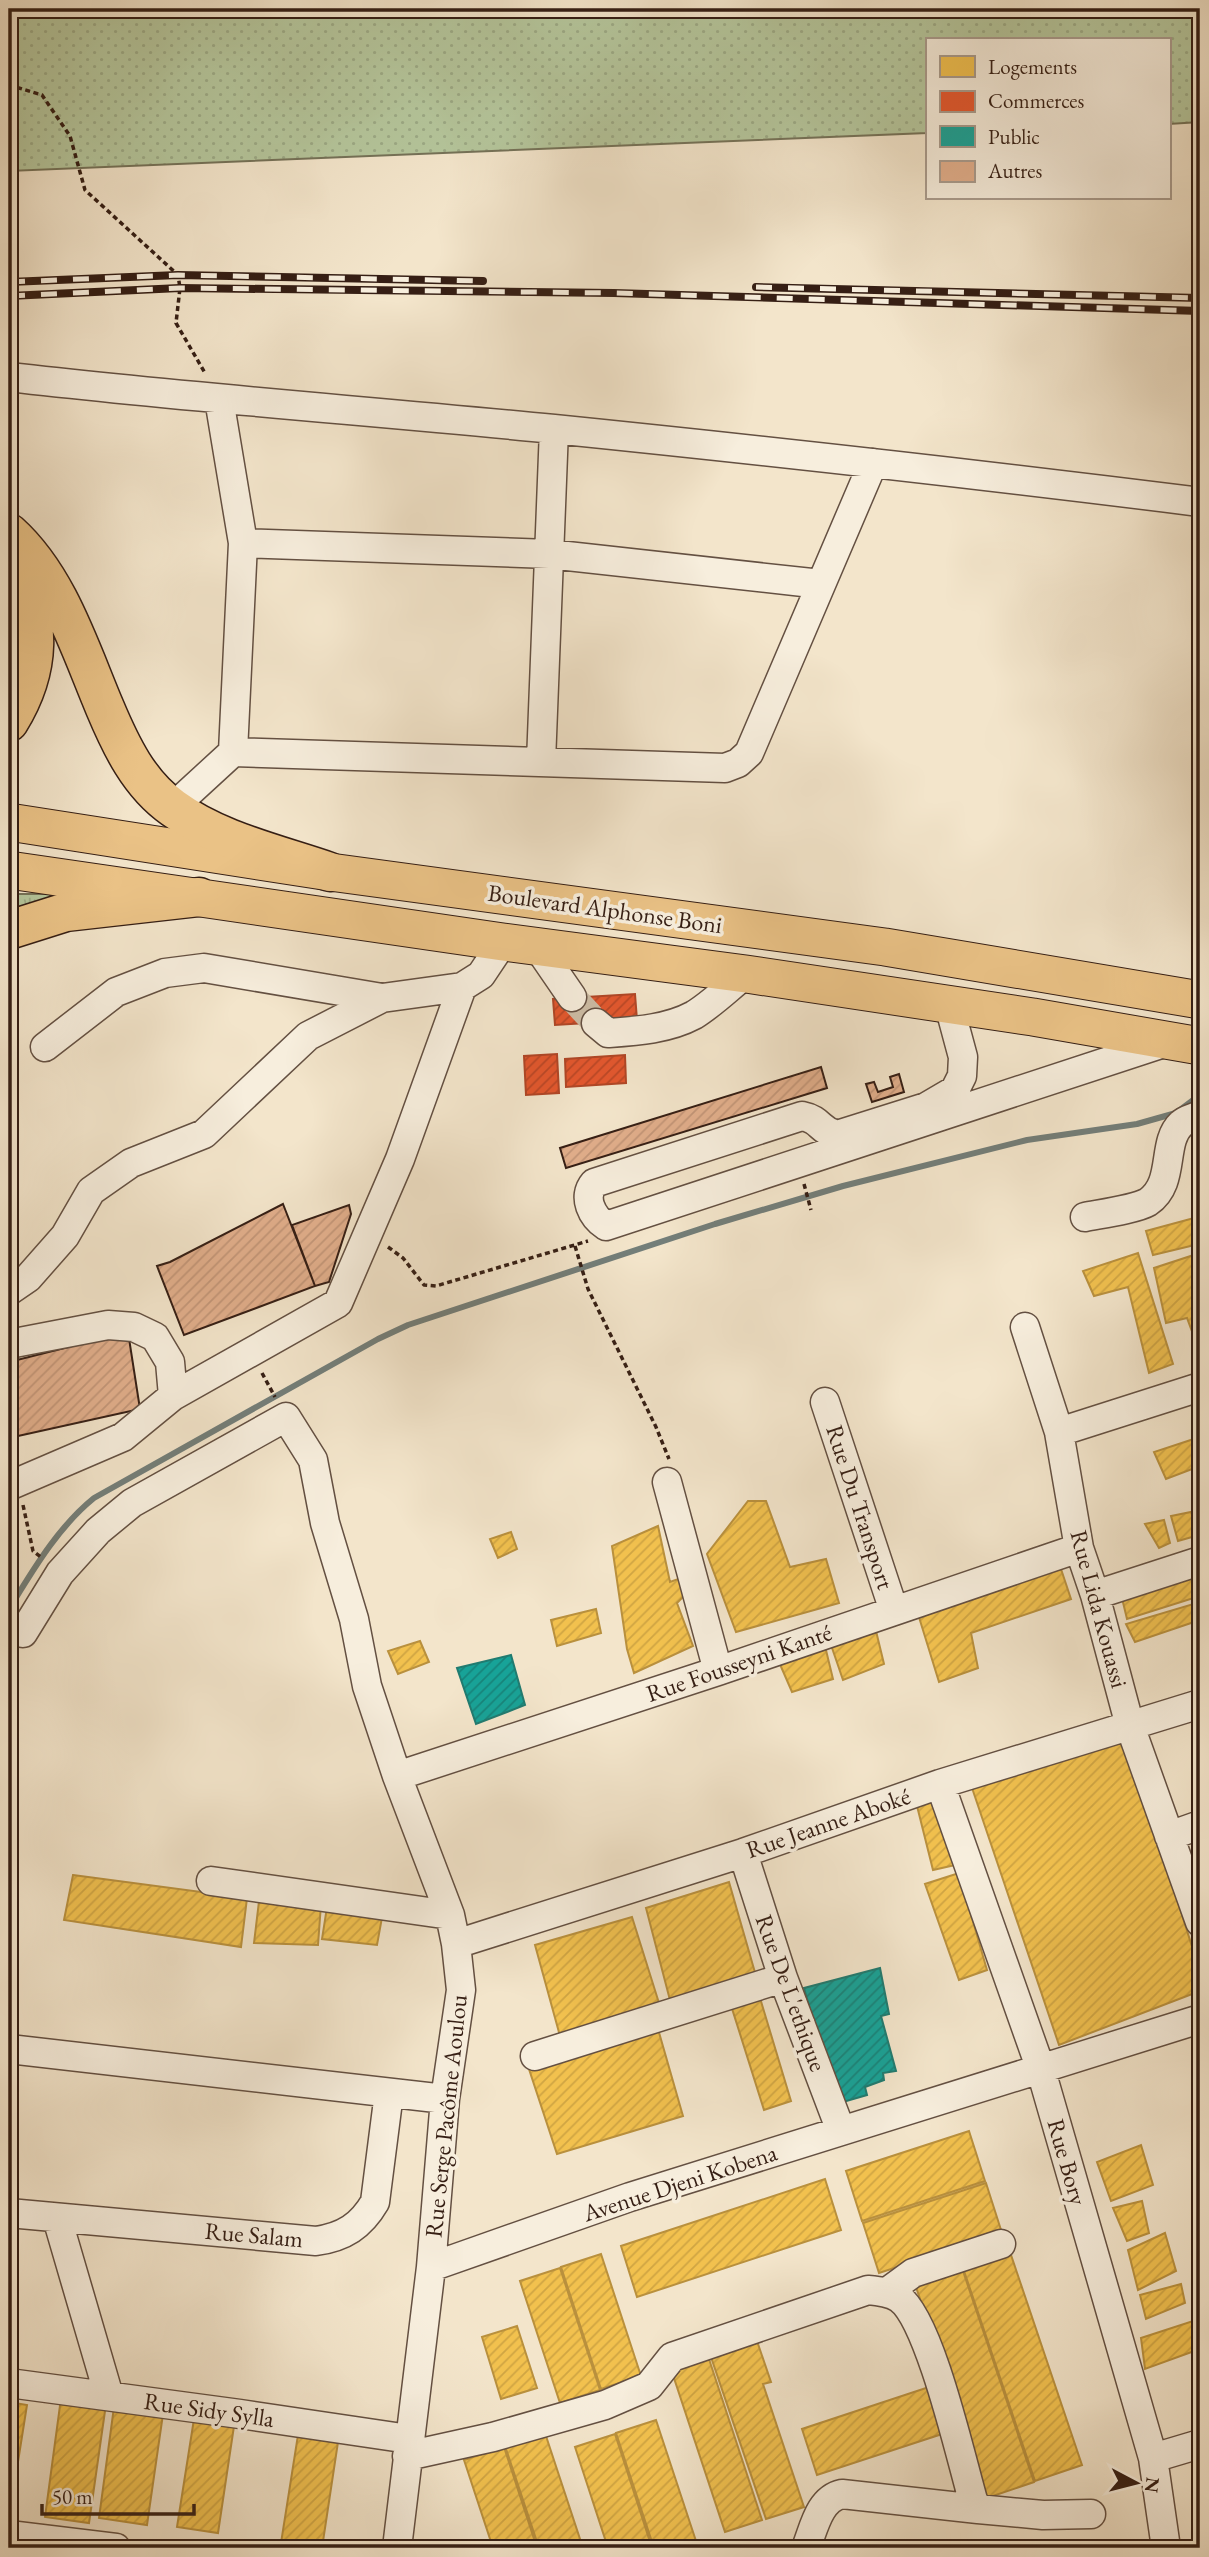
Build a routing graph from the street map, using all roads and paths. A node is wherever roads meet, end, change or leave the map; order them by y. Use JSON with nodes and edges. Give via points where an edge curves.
{"nodes":[{"id":1,"x":9,"y":85,"type":"edge"},
{"id":2,"x":9,"y":377,"type":"edge"},
{"id":3,"x":219,"y":399,"type":"junction"},
{"id":4,"x":554,"y":429,"type":"junction"},
{"id":5,"x":873,"y":463,"type":"junction"},
{"id":6,"x":1200,"y":502,"type":"edge"},
{"id":7,"x":9,"y":533,"type":"edge"},
{"id":8,"x":243,"y":543,"type":"junction"},
{"id":9,"x":549,"y":554,"type":"junction"},
{"id":10,"x":9,"y":568,"type":"edge"},
{"id":11,"x":821,"y":584,"type":"junction"},
{"id":12,"x":9,"y":722,"type":"edge"},
{"id":13,"x":233,"y":752,"type":"junction"},
{"id":14,"x":541,"y":762,"type":"junction"},
{"id":15,"x":172,"y":808,"type":"junction"},
{"id":16,"x":9,"y":822,"type":"edge"},
{"id":17,"x":9,"y":870,"type":"edge"},
{"id":18,"x":330,"y":872,"type":"junction"},
{"id":19,"x":199,"y":897,"type":"junction"},
{"id":20,"x":9,"y":930,"type":"edge"},
{"id":21,"x":520,"y":944,"type":"junction"},
{"id":22,"x":746,"y":974,"type":"junction"},
{"id":23,"x":462,"y":987,"type":"junction"},
{"id":24,"x":382,"y":998,"type":"junction"},
{"id":25,"x":572,"y":998,"type":"tunnel mouth"},
{"id":26,"x":1200,"y":1000,"type":"edge"},
{"id":27,"x":949,"y":1005,"type":"junction"},
{"id":28,"x":596,"y":1023,"type":"tunnel mouth"},
{"id":29,"x":1185,"y":1044,"type":"edge"},
{"id":30,"x":45,"y":1047,"type":"dead end"},
{"id":31,"x":1200,"y":1115,"type":"edge"},
{"id":32,"x":804,"y":1186,"type":"dead end"},
{"id":33,"x":811,"y":1207,"type":"dead end"},
{"id":34,"x":1085,"y":1217,"type":"dead end"},
{"id":35,"x":575,"y":1245,"type":"dead end"},
{"id":36,"x":9,"y":1291,"type":"edge"},
{"id":37,"x":1025,"y":1327,"type":"dead end"},
{"id":38,"x":9,"y":1344,"type":"edge"},
{"id":39,"x":1200,"y":1387,"type":"edge"},
{"id":40,"x":173,"y":1396,"type":"junction"},
{"id":41,"x":825,"y":1402,"type":"dead end"},
{"id":42,"x":1059,"y":1433,"type":"junction"},
{"id":43,"x":667,"y":1482,"type":"joint"},
{"id":44,"x":13,"y":1484,"type":"edge"},
{"id":45,"x":1079,"y":1548,"type":"junction"},
{"id":46,"x":33,"y":1550,"type":"dead end"},
{"id":47,"x":1200,"y":1561,"type":"edge"},
{"id":48,"x":1095,"y":1595,"type":"junction"},
{"id":49,"x":894,"y":1611,"type":"junction"},
{"id":50,"x":23,"y":1633,"type":"dead end"},
{"id":51,"x":718,"y":1671,"type":"junction"},
{"id":52,"x":1200,"y":1704,"type":"edge"},
{"id":53,"x":1130,"y":1726,"type":"junction"},
{"id":54,"x":397,"y":1776,"type":"junction"},
{"id":55,"x":940,"y":1784,"type":"junction"},
{"id":56,"x":1200,"y":1825,"type":"edge"},
{"id":57,"x":1169,"y":1836,"type":"junction"},
{"id":58,"x":743,"y":1853,"type":"junction"},
{"id":59,"x":211,"y":1881,"type":"dead end"},
{"id":60,"x":450,"y":1915,"type":"junction"},
{"id":61,"x":1200,"y":1922,"type":"edge"},
{"id":62,"x":456,"y":1944,"type":"junction"},
{"id":63,"x":783,"y":1978,"type":"junction"},
{"id":64,"x":1200,"y":2019,"type":"edge"},
{"id":65,"x":9,"y":2049,"type":"edge"},
{"id":66,"x":535,"y":2056,"type":"dead end"},
{"id":67,"x":1040,"y":2067,"type":"junction"},
{"id":68,"x":389,"y":2094,"type":"junction"},
{"id":69,"x":445,"y":2099,"type":"junction"},
{"id":70,"x":841,"y":2131,"type":"junction"},
{"id":71,"x":9,"y":2213,"type":"edge"},
{"id":72,"x":57,"y":2218,"type":"junction"},
{"id":73,"x":1001,"y":2244,"type":"dead end"},
{"id":74,"x":431,"y":2267,"type":"junction"},
{"id":75,"x":887,"y":2292,"type":"junction"},
{"id":76,"x":9,"y":2383,"type":"edge"},
{"id":77,"x":109,"y":2396,"type":"junction"},
{"id":78,"x":1200,"y":2444,"type":"edge"},
{"id":79,"x":408,"y":2448,"type":"junction"},
{"id":80,"x":1153,"y":2459,"type":"junction"},
{"id":81,"x":978,"y":2509,"type":"junction"},
{"id":82,"x":1091,"y":2514,"type":"dead end"},
{"id":83,"x":9,"y":2535,"type":"edge"},
{"id":84,"x":116,"y":2548,"type":"edge"},
{"id":85,"x":397,"y":2548,"type":"edge"},
{"id":86,"x":806,"y":2548,"type":"edge"},
{"id":87,"x":1166,"y":2548,"type":"edge"}],
"edges":[{"from":1,"to":3,"type":"path","via":[[42,95],[70,136],[85,190],[177,275],[176,323]]},
{"from":2,"to":3,"type":"street"},
{"from":3,"to":4,"type":"street"},
{"from":3,"to":8,"type":"street"},
{"from":4,"to":5,"type":"street"},
{"from":4,"to":9,"type":"street"},
{"from":5,"to":6,"type":"street"},
{"from":5,"to":11,"type":"street"},
{"from":7,"to":15,"type":"highway","via":[[47,579],[64,611],[121,745],[147,785]]},
{"from":8,"to":9,"type":"street"},
{"from":8,"to":13,"type":"street"},
{"from":9,"to":11,"type":"street"},
{"from":9,"to":14,"type":"street"},
{"from":10,"to":12,"type":"highway","via":[[28,599],[35,633],[26,687]]},
{"from":11,"to":14,"type":"street","via":[[749,753],[738,763],[725,768]]},
{"from":13,"to":14,"type":"street"},
{"from":13,"to":15,"type":"street"},
{"from":15,"to":18,"type":"highway","via":[[229,838]]},
{"from":16,"to":18,"type":"main road","name":"Boulevard Alphonse Boni"},
{"from":17,"to":19,"type":"main road","name":"Boulevard Alphonse Boni"},
{"from":18,"to":26,"type":"main road","name":"Boulevard Alphonse Boni","via":[[886,947]]},
{"from":19,"to":20,"type":"highway","via":[[66,912]]},
{"from":19,"to":21,"type":"main road","name":"Boulevard Alphonse Boni"},
{"from":21,"to":22,"type":"main road","name":"Boulevard Alphonse Boni"},
{"from":21,"to":23,"type":"street"},
{"from":21,"to":25,"type":"street"},
{"from":22,"to":27,"type":"main road","name":"Boulevard Alphonse Boni"},
{"from":22,"to":28,"type":"street","via":[[674,1024],[608,1033]]},
{"from":23,"to":24,"type":"street"},
{"from":23,"to":40,"type":"street","via":[[400,1159],[338,1303]]},
{"from":24,"to":30,"type":"street","via":[[204,968],[164,973],[116,992]]},
{"from":24,"to":36,"type":"street","via":[[308,1036],[204,1134],[131,1163],[91,1191],[65,1236],[28,1278]]},
{"from":27,"to":29,"type":"main road","name":"Boulevard Alphonse Boni"},
{"from":27,"to":29,"type":"street","via":[[963,1057],[962,1076],[954,1090],[936,1101],[837,1135],[827,1133],[814,1118],[802,1116],[594,1183],[588,1197],[596,1219],[606,1226]]},
{"from":31,"to":34,"type":"street","via":[[1177,1129],[1167,1175],[1146,1203]]},
{"from":32,"to":33,"type":"path"},
{"from":35,"to":43,"type":"path","via":[[588,1289],[656,1427],[669,1461]]},
{"from":37,"to":42,"type":"street","name":"Rue Lida Kouassi"},
{"from":38,"to":40,"type":"street","via":[[108,1325],[134,1327],[155,1337],[170,1362]]},
{"from":39,"to":42,"type":"street"},
{"from":40,"to":44,"type":"street","via":[[122,1437]]},
{"from":41,"to":49,"type":"street","name":"Rue Du Transport"},
{"from":42,"to":45,"type":"street","name":"Rue Lida Kouassi"},
{"from":43,"to":51,"type":"street"},
{"from":44,"to":46,"type":"path"},
{"from":45,"to":48,"type":"street","name":"Rue Lida Kouassi"},
{"from":45,"to":49,"type":"street","name":"Rue Fousseyni Kanté"},
{"from":47,"to":48,"type":"street"},
{"from":48,"to":53,"type":"street","name":"Rue Lida Kouassi"},
{"from":49,"to":51,"type":"street","name":"Rue Fousseyni Kanté"},
{"from":50,"to":54,"type":"street","name":"Rue Serge Pacôme Aoulou","via":[[60,1573],[98,1531],[132,1503],[286,1417],[313,1460],[367,1686]]},
{"from":51,"to":54,"type":"street","name":"Rue Fousseyni Kanté"},
{"from":52,"to":53,"type":"street","name":"Rue Jeanne Aboké"},
{"from":53,"to":55,"type":"street","name":"Rue Jeanne Aboké"},
{"from":53,"to":57,"type":"street","name":"Rue Lida Kouassi"},
{"from":54,"to":60,"type":"street","name":"Rue Serge Pacôme Aoulou"},
{"from":55,"to":58,"type":"street","name":"Rue Jeanne Aboké"},
{"from":55,"to":67,"type":"street","name":"Rue Bory"},
{"from":56,"to":57,"type":"street"},
{"from":57,"to":61,"type":"street","name":"Rue Lida Kouassi"},
{"from":58,"to":62,"type":"street","name":"Rue Jeanne Aboké"},
{"from":58,"to":63,"type":"street","name":"Rue De L'ethique"},
{"from":59,"to":60,"type":"street"},
{"from":60,"to":62,"type":"street","name":"Rue Serge Pacôme Aoulou"},
{"from":62,"to":69,"type":"street","name":"Rue Serge Pacôme Aoulou","via":[[461,1990]]},
{"from":63,"to":66,"type":"street"},
{"from":63,"to":70,"type":"street","name":"Rue De L'ethique"},
{"from":64,"to":67,"type":"street","name":"Avenue Djeni Kobena"},
{"from":65,"to":68,"type":"street"},
{"from":67,"to":70,"type":"street","name":"Avenue Djeni Kobena"},
{"from":67,"to":80,"type":"street","name":"Rue Bory"},
{"from":68,"to":69,"type":"street"},
{"from":68,"to":72,"type":"street","name":"Rue Salam","via":[[375,2202],[366,2218],[334,2238],[316,2241]]},
{"from":69,"to":74,"type":"street","name":"Rue Serge Pacôme Aoulou"},
{"from":70,"to":74,"type":"street","name":"Avenue Djeni Kobena","via":[[630,2197]]},
{"from":71,"to":72,"type":"street","name":"Rue Salam"},
{"from":72,"to":77,"type":"street"},
{"from":73,"to":75,"type":"street","via":[[913,2273]]},
{"from":74,"to":79,"type":"street"},
{"from":75,"to":79,"type":"street","via":[[868,2290],[672,2357],[649,2386],[605,2405],[493,2437]]},
{"from":75,"to":81,"type":"street","via":[[901,2299],[918,2322]]},
{"from":76,"to":77,"type":"street","name":"Rue Sidy Sylla"},
{"from":77,"to":79,"type":"street","name":"Rue Sidy Sylla"},
{"from":78,"to":80,"type":"street"},
{"from":79,"to":85,"type":"street"},
{"from":80,"to":87,"type":"street","name":"Rue Bory"},
{"from":81,"to":82,"type":"street"},
{"from":81,"to":86,"type":"street","via":[[832,2496],[822,2507]]},
{"from":83,"to":84,"type":"street"}]}
